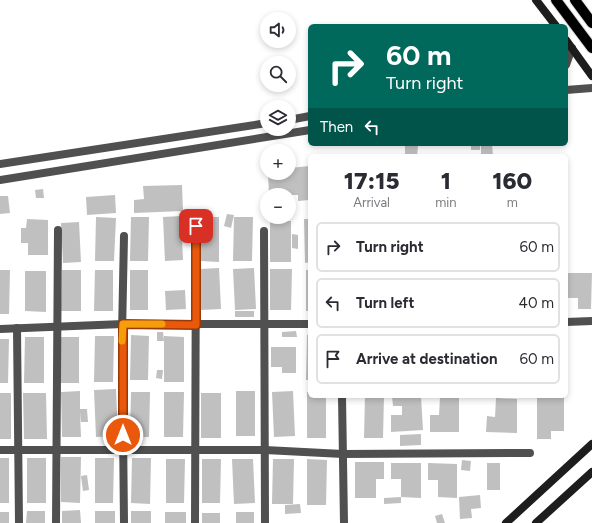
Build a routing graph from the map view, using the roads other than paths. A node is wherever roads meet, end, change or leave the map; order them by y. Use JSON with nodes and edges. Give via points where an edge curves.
{"nodes":[{"id":1,"x":536,"y":0,"type":"edge"},
{"id":2,"x":556,"y":0,"type":"edge"},
{"id":3,"x":575,"y":0,"type":"edge"},
{"id":4,"x":592,"y":23,"type":"edge"},
{"id":5,"x":554,"y":24,"type":"edge"},
{"id":6,"x":568,"y":43,"type":"edge"},
{"id":7,"x":572,"y":48,"type":"junction"},
{"id":8,"x":592,"y":48,"type":"edge"},
{"id":9,"x":568,"y":59,"type":"edge"},
{"id":10,"x":592,"y":76,"type":"edge"},
{"id":11,"x":592,"y":88,"type":"edge"},
{"id":12,"x":568,"y":90,"type":"edge"},
{"id":13,"x":308,"y":116,"type":"edge"},
{"id":14,"x":296,"y":119,"type":"edge"},
{"id":15,"x":260,"y":124,"type":"edge"},
{"id":16,"x":308,"y":130,"type":"edge"},
{"id":17,"x":0,"y":164,"type":"edge"},
{"id":18,"x":0,"y":180,"type":"edge"},
{"id":19,"x":196,"y":226,"type":"dead end"},
{"id":20,"x":58,"y":230,"type":"dead end"},
{"id":21,"x":264,"y":231,"type":"dead end"},
{"id":22,"x":124,"y":236,"type":"dead end"},
{"id":23,"x":592,"y":321,"type":"edge"},
{"id":24,"x":568,"y":322,"type":"edge"},
{"id":25,"x":123,"y":324,"type":"junction"},
{"id":26,"x":264,"y":324,"type":"junction"},
{"id":27,"x":308,"y":324,"type":"edge"},
{"id":28,"x":196,"y":325,"type":"junction"},
{"id":29,"x":58,"y":326,"type":"junction"},
{"id":30,"x":17,"y":328,"type":"junction"},
{"id":31,"x":0,"y":329,"type":"edge"},
{"id":32,"x":342,"y":398,"type":"edge"},
{"id":33,"x":592,"y":444,"type":"edge"},
{"id":34,"x":123,"y":449,"type":"junction"},
{"id":35,"x":0,"y":450,"type":"edge"},
{"id":36,"x":18,"y":450,"type":"junction"},
{"id":37,"x":57,"y":450,"type":"junction"},
{"id":38,"x":195,"y":450,"type":"junction"},
{"id":39,"x":265,"y":450,"type":"junction"},
{"id":40,"x":530,"y":452,"type":"dead end"},
{"id":41,"x":343,"y":454,"type":"junction"},
{"id":42,"x":592,"y":472,"type":"edge"},
{"id":43,"x":19,"y":523,"type":"edge"},
{"id":44,"x":56,"y":523,"type":"edge"},
{"id":45,"x":124,"y":523,"type":"edge"},
{"id":46,"x":195,"y":523,"type":"edge"},
{"id":47,"x":265,"y":523,"type":"edge"},
{"id":48,"x":344,"y":523,"type":"edge"},
{"id":49,"x":506,"y":523,"type":"edge"},
{"id":50,"x":536,"y":523,"type":"edge"}],
"edges":[{"from":1,"to":5,"type":"main road"},
{"from":2,"to":8,"type":"main road"},
{"from":3,"to":4,"type":"main road"},
{"from":6,"to":7,"type":"main road"},
{"from":7,"to":9,"type":"street"},
{"from":7,"to":10,"type":"main road"},
{"from":11,"to":12,"type":"street"},
{"from":13,"to":14,"type":"street"},
{"from":15,"to":17,"type":"street"},
{"from":16,"to":18,"type":"street"},
{"from":19,"to":28,"type":"street"},
{"from":20,"to":29,"type":"street"},
{"from":21,"to":26,"type":"street"},
{"from":22,"to":25,"type":"street"},
{"from":23,"to":24,"type":"street"},
{"from":25,"to":28,"type":"street"},
{"from":25,"to":29,"type":"street"},
{"from":25,"to":34,"type":"street"},
{"from":26,"to":27,"type":"street"},
{"from":26,"to":28,"type":"street"},
{"from":26,"to":39,"type":"street"},
{"from":28,"to":38,"type":"street"},
{"from":29,"to":30,"type":"street"},
{"from":29,"to":37,"type":"street"},
{"from":30,"to":31,"type":"street"},
{"from":30,"to":36,"type":"street"},
{"from":32,"to":41,"type":"street"},
{"from":33,"to":49,"type":"main road"},
{"from":34,"to":37,"type":"street"},
{"from":34,"to":38,"type":"street"},
{"from":34,"to":45,"type":"street"},
{"from":35,"to":36,"type":"street"},
{"from":36,"to":37,"type":"street"},
{"from":36,"to":43,"type":"street"},
{"from":37,"to":44,"type":"street"},
{"from":38,"to":39,"type":"street"},
{"from":38,"to":46,"type":"street"},
{"from":39,"to":41,"type":"street"},
{"from":39,"to":47,"type":"street"},
{"from":40,"to":41,"type":"street"},
{"from":41,"to":48,"type":"street"},
{"from":42,"to":50,"type":"main road"}]}
